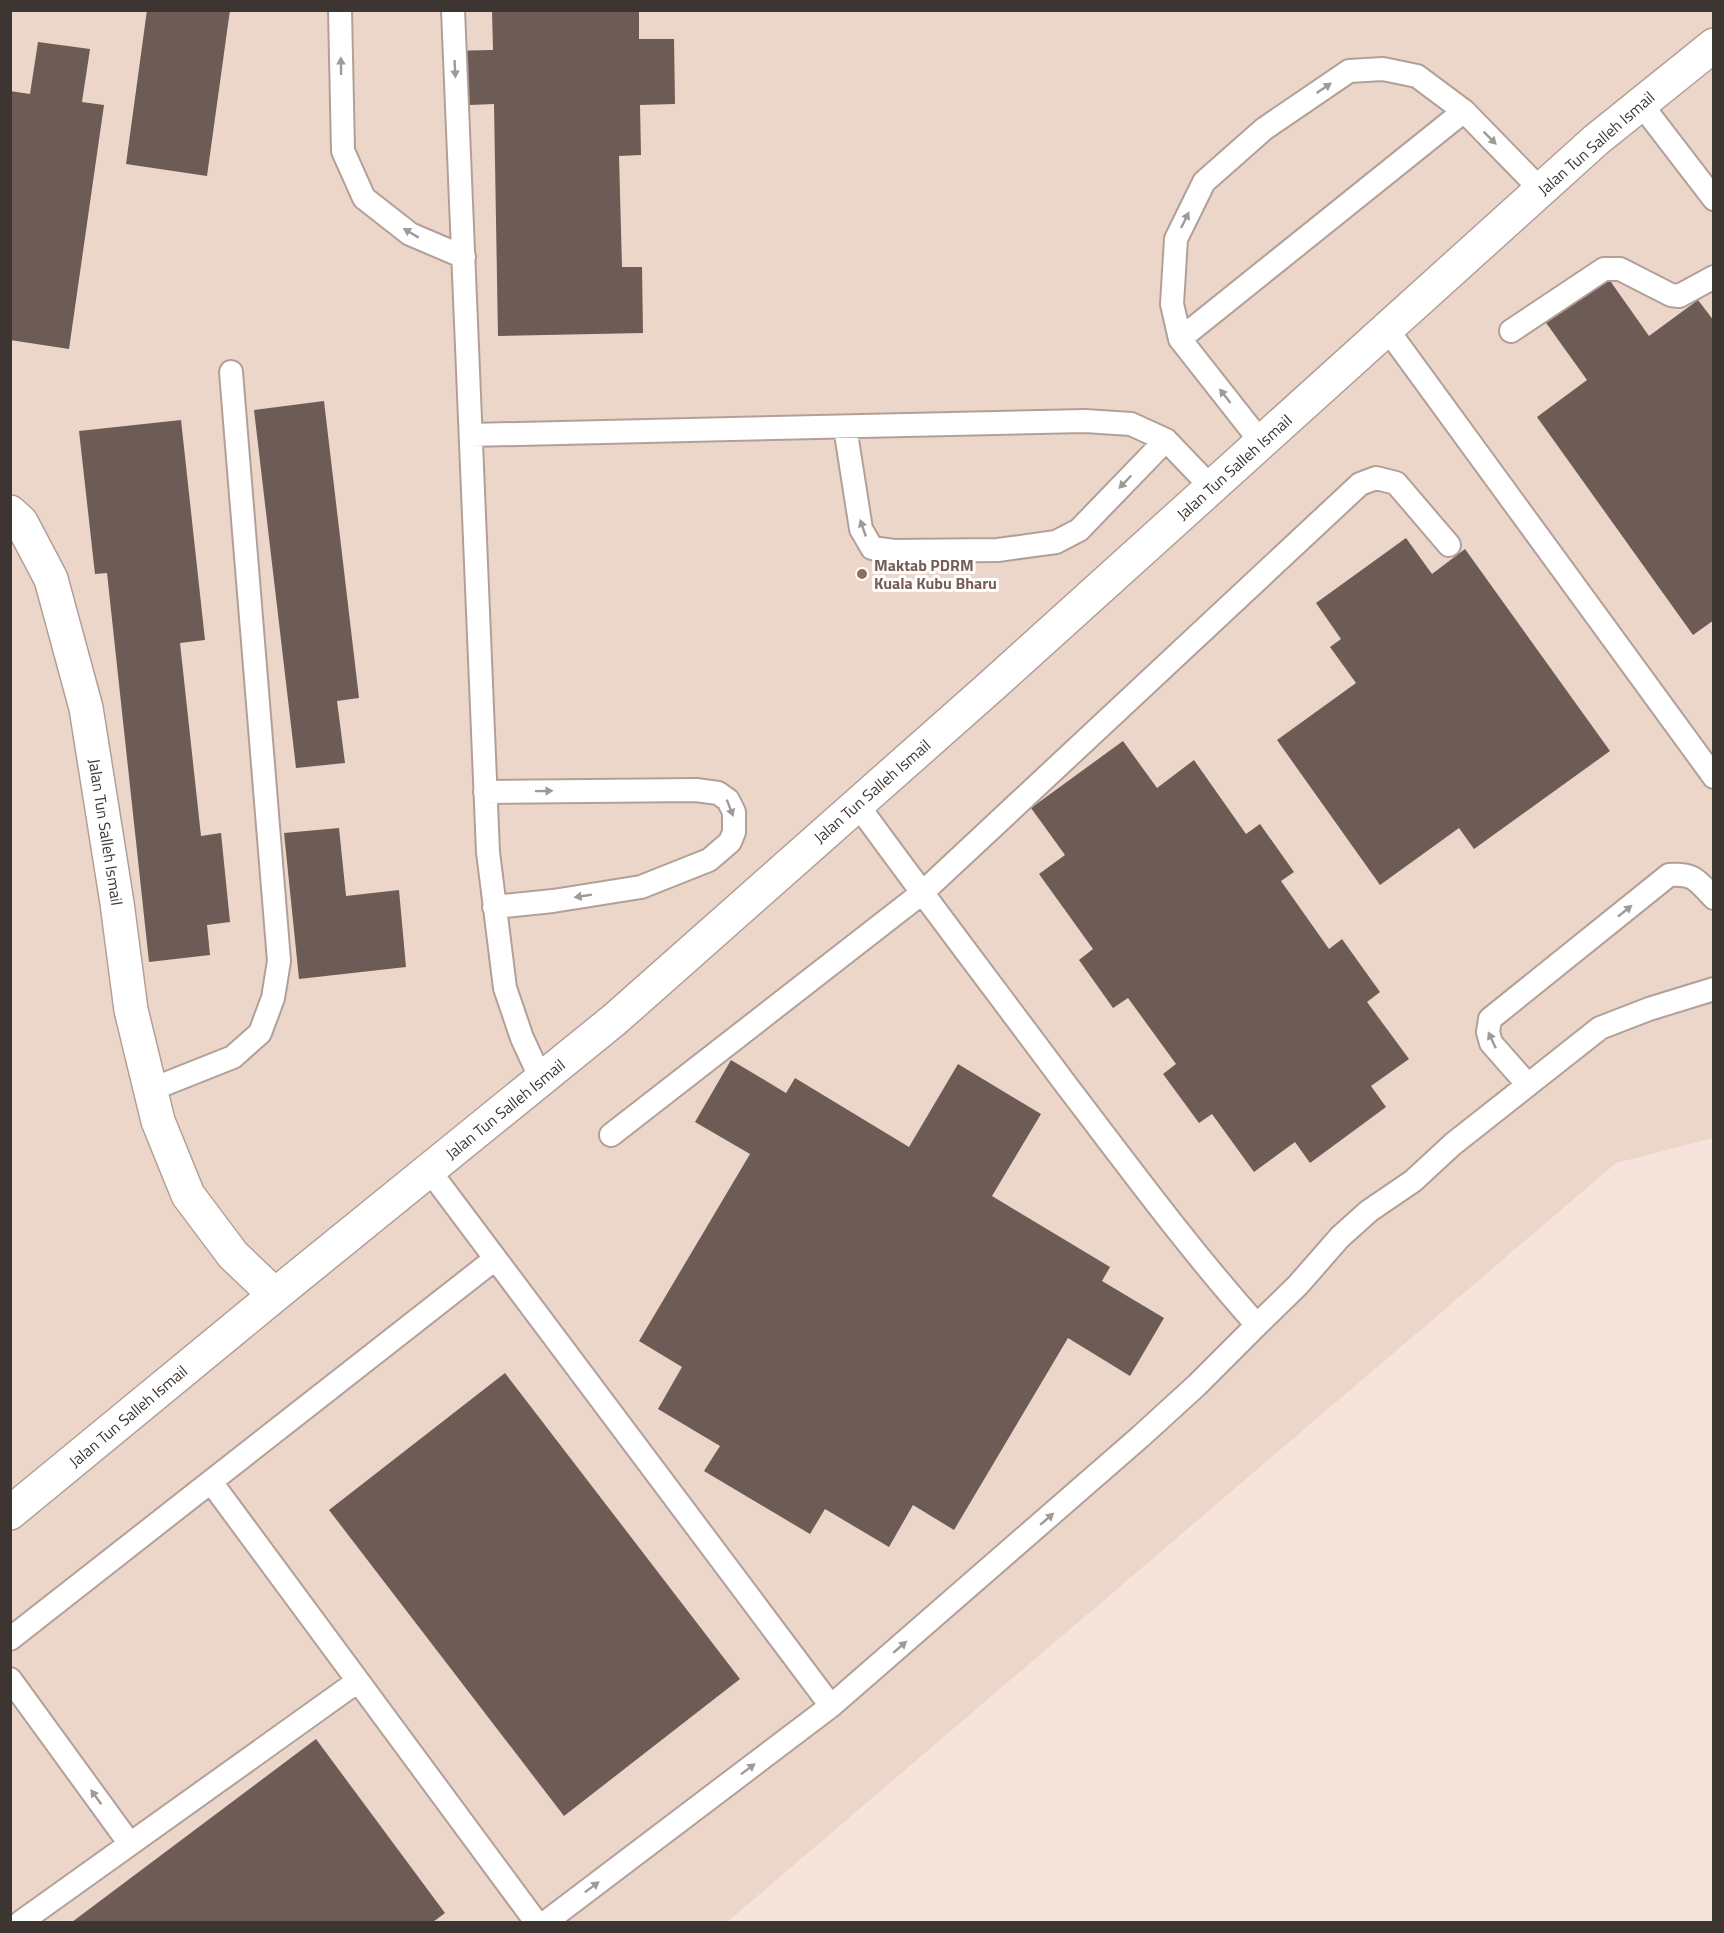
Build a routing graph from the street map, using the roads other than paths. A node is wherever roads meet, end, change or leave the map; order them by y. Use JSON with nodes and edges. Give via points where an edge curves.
{"nodes":[{"id":1,"x":340,"y":10,"type":"edge"},
{"id":2,"x":453,"y":10,"type":"edge"},
{"id":3,"x":1713,"y":45,"type":"edge"},
{"id":4,"x":1641,"y":104,"type":"junction"},
{"id":5,"x":1464,"y":111,"type":"junction"},
{"id":6,"x":1541,"y":190,"type":"junction"},
{"id":7,"x":1713,"y":199,"type":"edge"},
{"id":8,"x":464,"y":257,"type":"junction"},
{"id":9,"x":1713,"y":277,"type":"edge"},
{"id":10,"x":1387,"y":329,"type":"junction"},
{"id":11,"x":1511,"y":331,"type":"dead end"},
{"id":12,"x":1180,"y":339,"type":"junction"},
{"id":13,"x":231,"y":372,"type":"dead end"},
{"id":14,"x":845,"y":427,"type":"junction"},
{"id":15,"x":471,"y":435,"type":"junction"},
{"id":16,"x":1166,"y":440,"type":"junction"},
{"id":17,"x":1261,"y":442,"type":"junction"},
{"id":18,"x":1211,"y":487,"type":"junction"},
{"id":19,"x":10,"y":512,"type":"edge"},
{"id":20,"x":1449,"y":544,"type":"dead end"},
{"id":21,"x":1713,"y":777,"type":"edge"},
{"id":22,"x":485,"y":792,"type":"junction"},
{"id":23,"x":857,"y":804,"type":"junction"},
{"id":24,"x":922,"y":893,"type":"junction"},
{"id":25,"x":1713,"y":898,"type":"edge"},
{"id":26,"x":494,"y":907,"type":"junction"},
{"id":27,"x":1713,"y":989,"type":"edge"},
{"id":28,"x":541,"y":1079,"type":"junction"},
{"id":29,"x":1528,"y":1085,"type":"junction"},
{"id":30,"x":150,"y":1090,"type":"junction"},
{"id":31,"x":611,"y":1135,"type":"dead end"},
{"id":32,"x":429,"y":1170,"type":"junction"},
{"id":33,"x":495,"y":1259,"type":"junction"},
{"id":34,"x":275,"y":1295,"type":"junction"},
{"id":35,"x":1257,"y":1325,"type":"junction"},
{"id":36,"x":211,"y":1482,"type":"junction"},
{"id":37,"x":10,"y":1514,"type":"edge"},
{"id":38,"x":10,"y":1639,"type":"edge"},
{"id":39,"x":10,"y":1679,"type":"edge"},
{"id":40,"x":358,"y":1681,"type":"junction"},
{"id":41,"x":831,"y":1706,"type":"junction"},
{"id":42,"x":130,"y":1844,"type":"junction"},
{"id":43,"x":21,"y":1923,"type":"edge"},
{"id":44,"x":536,"y":1923,"type":"edge"},
{"id":45,"x":546,"y":1923,"type":"edge"}],
"edges":[{"from":8,"to":1,"type":"lane","one_way":true,"via":[[410,234],[364,198],[343,151]]},
{"from":2,"to":8,"type":"lane","one_way":true},
{"from":3,"to":4,"type":"street","name":"Jalan Tun Salleh Ismail"},
{"from":4,"to":6,"type":"street","name":"Jalan Tun Salleh Ismail"},
{"from":4,"to":7,"type":"lane"},
{"from":5,"to":6,"type":"lane","one_way":true},
{"from":5,"to":12,"type":"lane"},
{"from":12,"to":5,"type":"lane","one_way":true,"via":[[1172,304],[1176,239],[1204,182],[1264,129],[1349,71],[1383,69],[1417,76]]},
{"from":6,"to":10,"type":"street","name":"Jalan Tun Salleh Ismail"},
{"from":8,"to":15,"type":"lane"},
{"from":9,"to":11,"type":"lane","via":[[1679,296],[1620,269],[1605,269]]},
{"from":10,"to":17,"type":"street","name":"Jalan Tun Salleh Ismail"},
{"from":10,"to":21,"type":"lane"},
{"from":17,"to":12,"type":"lane","one_way":true},
{"from":13,"to":30,"type":"lane","via":[[279,961],[273,998],[260,1033],[233,1057]]},
{"from":14,"to":15,"type":"lane"},
{"from":14,"to":16,"type":"lane","via":[[1085,422],[1131,424]]},
{"from":16,"to":14,"type":"lane","one_way":true,"via":[[1079,530],[1056,542],[998,549],[894,551],[872,548],[861,529]]},
{"from":15,"to":22,"type":"lane"},
{"from":16,"to":18,"type":"lane"},
{"from":17,"to":18,"type":"street","name":"Jalan Tun Salleh Ismail"},
{"from":18,"to":23,"type":"street","name":"Jalan Tun Salleh Ismail"},
{"from":19,"to":30,"type":"street","name":"Jalan Tun Salleh Ismail","via":[[21,522],[51,579],[86,708],[131,1010]]},
{"from":20,"to":24,"type":"lane","via":[[1396,483],[1376,478],[1360,484]]},
{"from":22,"to":26,"type":"lane"},
{"from":22,"to":26,"type":"lane","one_way":true,"via":[[696,790],[718,793],[728,800],[734,812],[730,842],[709,860],[641,887]]},
{"from":23,"to":24,"type":"lane"},
{"from":23,"to":28,"type":"street","name":"Jalan Tun Salleh Ismail","via":[[614,1020]]},
{"from":24,"to":31,"type":"lane"},
{"from":24,"to":35,"type":"lane","via":[[1151,1197]]},
{"from":29,"to":25,"type":"lane","one_way":true,"via":[[1491,1043],[1490,1019],[1669,876],[1684,874],[1694,878]]},
{"from":26,"to":28,"type":"lane","via":[[505,988]]},
{"from":27,"to":29,"type":"lane","via":[[1600,1028]]},
{"from":28,"to":32,"type":"street","name":"Jalan Tun Salleh Ismail"},
{"from":29,"to":35,"type":"lane","via":[[1413,1181],[1354,1224]]},
{"from":30,"to":34,"type":"street","name":"Jalan Tun Salleh Ismail","via":[[158,1121],[189,1196],[233,1255]]},
{"from":32,"to":33,"type":"lane"},
{"from":32,"to":34,"type":"street","name":"Jalan Tun Salleh Ismail"},
{"from":33,"to":36,"type":"lane"},
{"from":33,"to":41,"type":"lane"},
{"from":34,"to":37,"type":"street","name":"Jalan Tun Salleh Ismail"},
{"from":41,"to":35,"type":"lane","one_way":true,"via":[[1140,1437]]},
{"from":36,"to":38,"type":"lane"},
{"from":36,"to":40,"type":"lane"},
{"from":42,"to":39,"type":"lane","one_way":true},
{"from":40,"to":42,"type":"lane"},
{"from":40,"to":44,"type":"lane"},
{"from":45,"to":41,"type":"lane","one_way":true},
{"from":42,"to":43,"type":"lane"}]}
